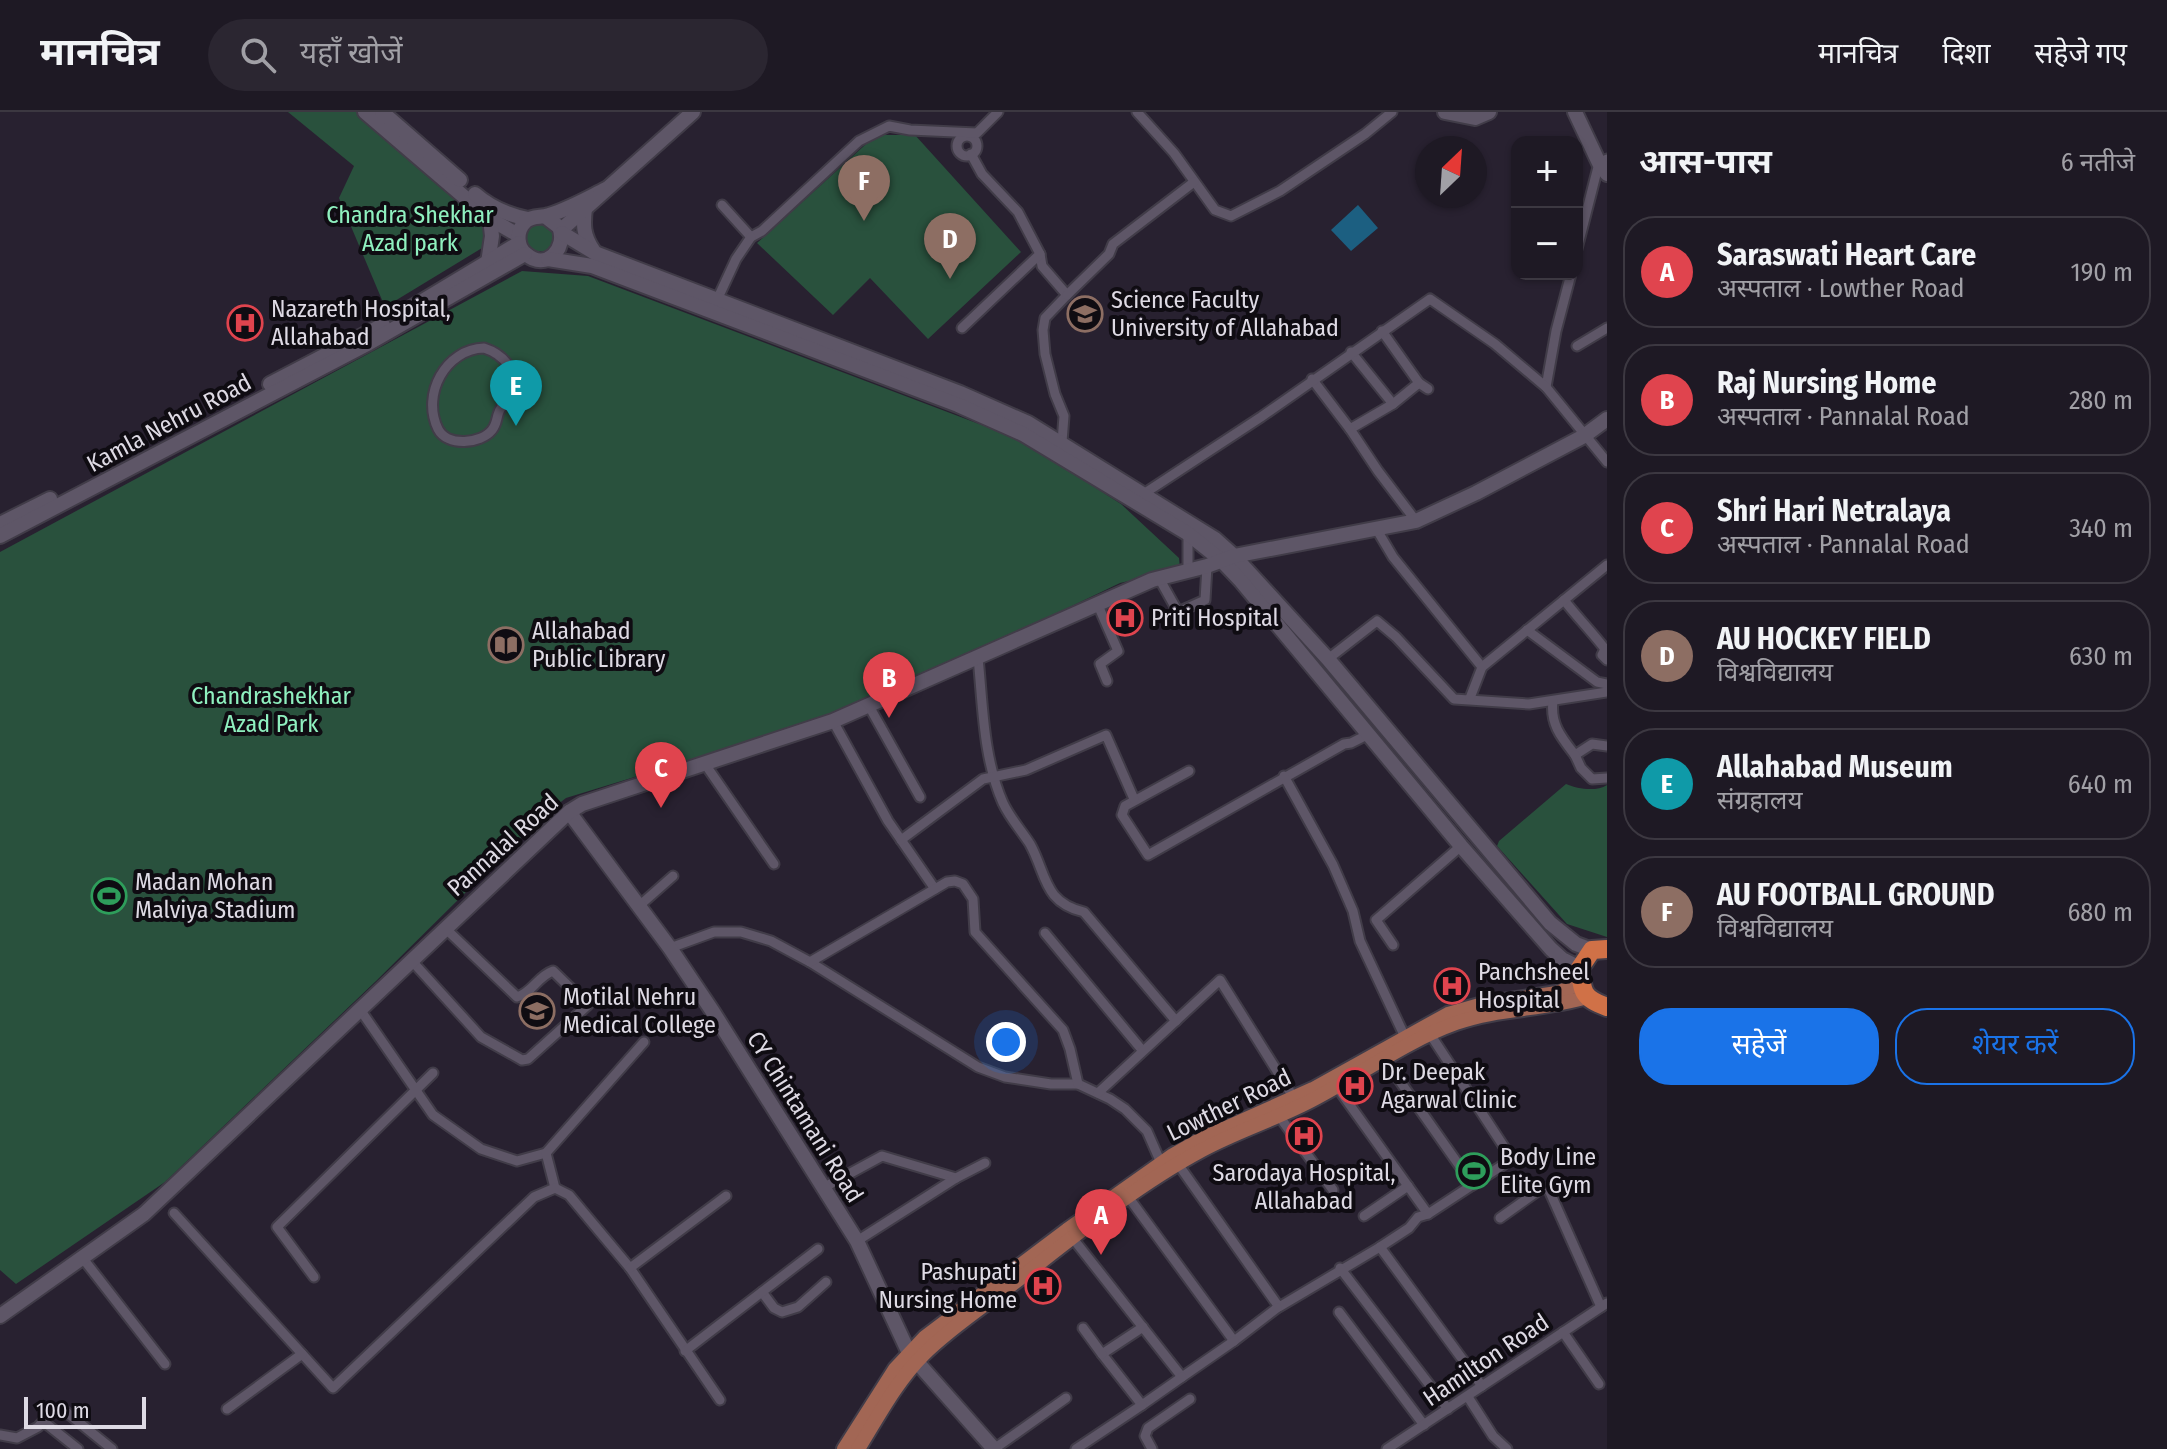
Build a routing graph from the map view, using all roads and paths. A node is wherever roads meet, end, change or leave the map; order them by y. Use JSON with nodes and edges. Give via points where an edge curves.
{"nodes":[{"id":1,"x":365,"y":112,"type":"edge"},
{"id":2,"x":382,"y":112,"type":"edge"},
{"id":3,"x":693,"y":112,"type":"edge"},
{"id":4,"x":998,"y":112,"type":"edge"},
{"id":5,"x":1137,"y":112,"type":"edge"},
{"id":6,"x":1392,"y":112,"type":"edge"},
{"id":7,"x":1445,"y":112,"type":"edge"},
{"id":8,"x":1489,"y":112,"type":"edge"},
{"id":9,"x":1575,"y":112,"type":"edge"},
{"id":10,"x":971,"y":154,"type":"dead end"},
{"id":11,"x":1604,"y":165,"type":"edge"},
{"id":12,"x":1194,"y":182,"type":"junction"},
{"id":13,"x":606,"y":189,"type":"junction"},
{"id":14,"x":722,"y":205,"type":"dead end"},
{"id":15,"x":585,"y":208,"type":"junction"},
{"id":16,"x":546,"y":217,"type":"junction"},
{"id":17,"x":490,"y":219,"type":"junction"},
{"id":18,"x":528,"y":219,"type":"junction"},
{"id":19,"x":1583,"y":230,"type":"edge"},
{"id":20,"x":562,"y":232,"type":"junction"},
{"id":21,"x":751,"y":237,"type":"junction"},
{"id":22,"x":521,"y":244,"type":"junction"},
{"id":23,"x":595,"y":253,"type":"junction"},
{"id":24,"x":1040,"y":254,"type":"junction"},
{"id":25,"x":548,"y":259,"type":"junction"},
{"id":26,"x":488,"y":263,"type":"junction"},
{"id":27,"x":1569,"y":280,"type":"edge"},
{"id":28,"x":1067,"y":295,"type":"junction"},
{"id":29,"x":717,"y":300,"type":"junction"},
{"id":30,"x":962,"y":328,"type":"dead end"},
{"id":31,"x":1607,"y":328,"type":"edge"},
{"id":32,"x":1382,"y":331,"type":"junction"},
{"id":33,"x":1577,"y":346,"type":"dead end"},
{"id":34,"x":1351,"y":352,"type":"junction"},
{"id":35,"x":507,"y":363,"type":"joint"},
{"id":36,"x":1312,"y":379,"type":"junction"},
{"id":37,"x":1546,"y":387,"type":"junction"},
{"id":38,"x":1393,"y":404,"type":"junction"},
{"id":39,"x":1607,"y":419,"type":"edge"},
{"id":40,"x":1350,"y":429,"type":"junction"},
{"id":41,"x":1584,"y":436,"type":"junction"},
{"id":42,"x":1062,"y":442,"type":"junction"},
{"id":43,"x":1607,"y":462,"type":"edge"},
{"id":44,"x":1145,"y":493,"type":"junction"},
{"id":45,"x":1416,"y":521,"type":"junction"},
{"id":46,"x":1,"y":526,"type":"edge"},
{"id":47,"x":1188,"y":528,"type":"junction"},
{"id":48,"x":1377,"y":530,"type":"junction"},
{"id":49,"x":1221,"y":561,"type":"junction"},
{"id":50,"x":1607,"y":565,"type":"edge"},
{"id":51,"x":1188,"y":571,"type":"junction"},
{"id":52,"x":1159,"y":578,"type":"junction"},
{"id":53,"x":1564,"y":600,"type":"junction"},
{"id":54,"x":1097,"y":603,"type":"junction"},
{"id":55,"x":1527,"y":630,"type":"junction"},
{"id":56,"x":978,"y":658,"type":"junction"},
{"id":57,"x":1328,"y":659,"type":"junction"},
{"id":58,"x":1607,"y":660,"type":"edge"},
{"id":59,"x":1482,"y":667,"type":"junction"},
{"id":60,"x":1107,"y":681,"type":"dead end"},
{"id":61,"x":1607,"y":684,"type":"edge"},
{"id":62,"x":1607,"y":692,"type":"edge"},
{"id":63,"x":1470,"y":698,"type":"junction"},
{"id":64,"x":1553,"y":701,"type":"junction"},
{"id":65,"x":869,"y":706,"type":"junction"},
{"id":66,"x":833,"y":721,"type":"junction"},
{"id":67,"x":1369,"y":734,"type":"junction"},
{"id":68,"x":1607,"y":746,"type":"edge"},
{"id":69,"x":1575,"y":755,"type":"junction"},
{"id":70,"x":705,"y":764,"type":"junction"},
{"id":71,"x":1189,"y":771,"type":"dead end"},
{"id":72,"x":1284,"y":776,"type":"junction"},
{"id":73,"x":995,"y":777,"type":"junction"},
{"id":74,"x":1607,"y":778,"type":"edge"},
{"id":75,"x":920,"y":797,"type":"dead end"},
{"id":76,"x":1134,"y":799,"type":"junction"},
{"id":77,"x":569,"y":812,"type":"junction"},
{"id":78,"x":901,"y":840,"type":"junction"},
{"id":79,"x":1461,"y":846,"type":"junction"},
{"id":80,"x":774,"y":864,"type":"dead end"},
{"id":81,"x":673,"y":876,"type":"dead end"},
{"id":82,"x":935,"y":889,"type":"junction"},
{"id":83,"x":639,"y":906,"type":"junction"},
{"id":84,"x":445,"y":928,"type":"junction"},
{"id":85,"x":1045,"y":933,"type":"dead end"},
{"id":86,"x":1393,"y":945,"type":"dead end"},
{"id":87,"x":670,"y":948,"type":"junction"},
{"id":88,"x":1600,"y":950,"type":"edge"},
{"id":89,"x":411,"y":960,"type":"junction"},
{"id":90,"x":810,"y":962,"type":"junction"},
{"id":91,"x":1582,"y":983,"type":"junction"},
{"id":92,"x":1607,"y":1007,"type":"edge"},
{"id":93,"x":359,"y":1008,"type":"junction"},
{"id":94,"x":1176,"y":1021,"type":"junction"},
{"id":95,"x":1430,"y":1034,"type":"junction"},
{"id":96,"x":1405,"y":1037,"type":"junction"},
{"id":97,"x":644,"y":1042,"type":"dead end"},
{"id":98,"x":1142,"y":1050,"type":"junction"},
{"id":99,"x":1385,"y":1060,"type":"junction"},
{"id":100,"x":433,"y":1073,"type":"dead end"},
{"id":101,"x":1078,"y":1084,"type":"junction"},
{"id":102,"x":1337,"y":1087,"type":"junction"},
{"id":103,"x":416,"y":1090,"type":"junction"},
{"id":104,"x":1098,"y":1093,"type":"junction"},
{"id":105,"x":1294,"y":1098,"type":"junction"},
{"id":106,"x":1279,"y":1116,"type":"junction"},
{"id":107,"x":546,"y":1153,"type":"junction"},
{"id":108,"x":985,"y":1163,"type":"dead end"},
{"id":109,"x":1161,"y":1163,"type":"junction"},
{"id":110,"x":1178,"y":1164,"type":"junction"},
{"id":111,"x":956,"y":1178,"type":"junction"},
{"id":112,"x":1473,"y":1185,"type":"junction"},
{"id":113,"x":1408,"y":1186,"type":"junction"},
{"id":114,"x":555,"y":1188,"type":"junction"},
{"id":115,"x":823,"y":1188,"type":"junction"},
{"id":116,"x":1333,"y":1190,"type":"dead end"},
{"id":117,"x":726,"y":1196,"type":"dead end"},
{"id":118,"x":1129,"y":1198,"type":"junction"},
{"id":119,"x":174,"y":1213,"type":"dead end"},
{"id":120,"x":1428,"y":1214,"type":"junction"},
{"id":121,"x":1364,"y":1216,"type":"dead end"},
{"id":122,"x":1500,"y":1218,"type":"dead end"},
{"id":123,"x":1070,"y":1234,"type":"junction"},
{"id":124,"x":857,"y":1241,"type":"junction"},
{"id":125,"x":1380,"y":1247,"type":"junction"},
{"id":126,"x":818,"y":1249,"type":"dead end"},
{"id":127,"x":81,"y":1256,"type":"junction"},
{"id":128,"x":630,"y":1268,"type":"junction"},
{"id":129,"x":1340,"y":1268,"type":"junction"},
{"id":130,"x":314,"y":1277,"type":"dead end"},
{"id":131,"x":826,"y":1282,"type":"dead end"},
{"id":132,"x":762,"y":1292,"type":"junction"},
{"id":133,"x":1604,"y":1305,"type":"edge"},
{"id":134,"x":1277,"y":1308,"type":"dead end"},
{"id":135,"x":1339,"y":1312,"type":"dead end"},
{"id":136,"x":0,"y":1316,"type":"edge"},
{"id":137,"x":1143,"y":1327,"type":"junction"},
{"id":138,"x":1083,"y":1328,"type":"dead end"},
{"id":139,"x":1563,"y":1332,"type":"junction"},
{"id":140,"x":1234,"y":1341,"type":"junction"},
{"id":141,"x":685,"y":1351,"type":"junction"},
{"id":142,"x":302,"y":1354,"type":"junction"},
{"id":143,"x":1102,"y":1354,"type":"junction"},
{"id":144,"x":913,"y":1357,"type":"junction"},
{"id":145,"x":165,"y":1364,"type":"dead end"},
{"id":146,"x":1182,"y":1377,"type":"junction"},
{"id":147,"x":1599,"y":1384,"type":"dead end"},
{"id":148,"x":1482,"y":1386,"type":"junction"},
{"id":149,"x":1468,"y":1397,"type":"junction"},
{"id":150,"x":1066,"y":1398,"type":"dead end"},
{"id":151,"x":1190,"y":1399,"type":"dead end"},
{"id":152,"x":720,"y":1400,"type":"dead end"},
{"id":153,"x":1142,"y":1405,"type":"junction"},
{"id":154,"x":227,"y":1409,"type":"dead end"},
{"id":155,"x":1448,"y":1409,"type":"junction"},
{"id":156,"x":44,"y":1422,"type":"junction"},
{"id":157,"x":1424,"y":1425,"type":"junction"},
{"id":158,"x":0,"y":1435,"type":"edge"},
{"id":159,"x":78,"y":1449,"type":"edge"},
{"id":160,"x":112,"y":1449,"type":"edge"},
{"id":161,"x":844,"y":1449,"type":"edge"},
{"id":162,"x":858,"y":1449,"type":"edge"},
{"id":163,"x":994,"y":1449,"type":"edge"},
{"id":164,"x":1076,"y":1449,"type":"edge"},
{"id":165,"x":1152,"y":1449,"type":"edge"},
{"id":166,"x":1387,"y":1449,"type":"edge"},
{"id":167,"x":1507,"y":1449,"type":"edge"}],
"edges":[{"from":1,"to":17,"type":"street"},
{"from":2,"to":18,"type":"street","via":[[486,203]]},
{"from":3,"to":13,"type":"street"},
{"from":4,"to":21,"type":"street","via":[[977,133],[889,126],[874,132]]},
{"from":5,"to":12,"type":"street"},
{"from":6,"to":12,"type":"street","via":[[1280,191],[1236,214],[1219,213]]},
{"from":7,"to":8,"type":"street","via":[[1475,118]]},
{"from":9,"to":11,"type":"street"},
{"from":10,"to":24,"type":"street","via":[[982,174],[1018,212]]},
{"from":11,"to":19,"type":"street"},
{"from":12,"to":28,"type":"street","via":[[1113,244]]},
{"from":13,"to":15,"type":"street"},
{"from":13,"to":16,"type":"street"},
{"from":14,"to":21,"type":"street"},
{"from":15,"to":20,"type":"street"},
{"from":15,"to":23,"type":"street","via":[[585,239]]},
{"from":16,"to":18,"type":"street"},
{"from":16,"to":20,"type":"street"},
{"from":17,"to":22,"type":"street"},
{"from":17,"to":26,"type":"street"},
{"from":18,"to":22,"type":"street","via":[[521,226]]},
{"from":20,"to":23,"type":"street"},
{"from":20,"to":25,"type":"street","via":[[560,248]]},
{"from":21,"to":29,"type":"street"},
{"from":22,"to":25,"type":"street","via":[[535,260]]},
{"from":22,"to":26,"type":"street","name":"Kamla Nehru Road"},
{"from":22,"to":46,"type":"street","name":"Kamla Nehru Road","via":[[369,343]]},
{"from":23,"to":29,"type":"street"},
{"from":24,"to":28,"type":"street","via":[[1042,266]]},
{"from":24,"to":30,"type":"street"},
{"from":25,"to":47,"type":"street","via":[[592,266],[958,405],[1023,434]]},
{"from":26,"to":46,"type":"street","name":"Kamla Nehru Road","via":[[383,325]]},
{"from":27,"to":37,"type":"street"},
{"from":28,"to":42,"type":"street","via":[[1045,318],[1043,330],[1051,381],[1064,416]]},
{"from":29,"to":42,"type":"street","via":[[960,393]]},
{"from":31,"to":33,"type":"street"},
{"from":32,"to":34,"type":"street"},
{"from":32,"to":37,"type":"street","via":[[1430,299]]},
{"from":32,"to":38,"type":"street","via":[[1423,386]]},
{"from":34,"to":36,"type":"street"},
{"from":34,"to":38,"type":"street"},
{"from":35,"to":35,"type":"street","via":[[499,353],[484,348],[468,349],[446,365],[431,398],[439,430],[462,441],[491,432],[499,410],[512,396],[514,376]]},
{"from":36,"to":40,"type":"street"},
{"from":36,"to":44,"type":"street"},
{"from":37,"to":41,"type":"street"},
{"from":38,"to":40,"type":"street"},
{"from":39,"to":41,"type":"street","name":"Pannalal Road"},
{"from":40,"to":45,"type":"street"},
{"from":41,"to":43,"type":"street"},
{"from":41,"to":45,"type":"street","name":"Pannalal Road"},
{"from":42,"to":44,"type":"street"},
{"from":44,"to":47,"type":"street"},
{"from":45,"to":48,"type":"street","name":"Pannalal Road"},
{"from":47,"to":49,"type":"street"},
{"from":47,"to":51,"type":"street"},
{"from":48,"to":49,"type":"street","name":"Pannalal Road"},
{"from":48,"to":59,"type":"street"},
{"from":49,"to":51,"type":"street","name":"Pannalal Road"},
{"from":49,"to":52,"type":"street","via":[[1205,600],[1178,612]]},
{"from":49,"to":57,"type":"street"},
{"from":49,"to":67,"type":"street"},
{"from":50,"to":53,"type":"street"},
{"from":51,"to":52,"type":"street","name":"Pannalal Road"},
{"from":52,"to":54,"type":"street","name":"Pannalal Road"},
{"from":53,"to":55,"type":"street"},
{"from":53,"to":58,"type":"street","via":[[1605,649],[1602,655]]},
{"from":54,"to":56,"type":"street","name":"Pannalal Road"},
{"from":54,"to":60,"type":"street","via":[[1118,651],[1100,664]]},
{"from":55,"to":59,"type":"street"},
{"from":55,"to":61,"type":"street"},
{"from":56,"to":65,"type":"street","name":"Pannalal Road"},
{"from":56,"to":73,"type":"street"},
{"from":57,"to":63,"type":"street","via":[[1377,621],[1454,699]]},
{"from":57,"to":88,"type":"street","via":[[1550,923],[1576,944]]},
{"from":59,"to":63,"type":"street"},
{"from":62,"to":64,"type":"street"},
{"from":63,"to":64,"type":"street"},
{"from":64,"to":69,"type":"street","via":[[1557,731]]},
{"from":65,"to":66,"type":"street","name":"Pannalal Road"},
{"from":65,"to":75,"type":"street"},
{"from":66,"to":70,"type":"street","name":"Pannalal Road"},
{"from":66,"to":78,"type":"street"},
{"from":67,"to":72,"type":"street"},
{"from":67,"to":79,"type":"street"},
{"from":68,"to":69,"type":"street","via":[[1592,744]]},
{"from":69,"to":74,"type":"street","via":[[1592,779]]},
{"from":70,"to":77,"type":"street","name":"Pannalal Road"},
{"from":70,"to":80,"type":"street"},
{"from":71,"to":76,"type":"street"},
{"from":72,"to":76,"type":"street","via":[[1148,855],[1122,815]]},
{"from":72,"to":96,"type":"street","via":[[1333,865],[1360,941]]},
{"from":73,"to":76,"type":"street","via":[[1026,770],[1106,735]]},
{"from":73,"to":78,"type":"street","via":[[983,779]]},
{"from":73,"to":94,"type":"street","via":[[1003,802],[1057,901],[1084,912]]},
{"from":77,"to":83,"type":"street","name":"CY Chintamani Road"},
{"from":77,"to":84,"type":"street","name":"Pannalal Road"},
{"from":78,"to":82,"type":"street"},
{"from":79,"to":86,"type":"street","via":[[1376,920]]},
{"from":79,"to":91,"type":"street"},
{"from":81,"to":83,"type":"street"},
{"from":82,"to":90,"type":"street"},
{"from":82,"to":101,"type":"street","via":[[947,882],[963,884],[973,899],[975,932],[1063,1030]]},
{"from":83,"to":87,"type":"street","name":"CY Chintamani Road"},
{"from":84,"to":89,"type":"street","name":"Pannalal Road"},
{"from":84,"to":89,"type":"street","via":[[517,997],[553,971],[588,1005],[522,1060],[481,1037]]},
{"from":85,"to":98,"type":"street"},
{"from":87,"to":90,"type":"street","via":[[714,932],[741,932]]},
{"from":87,"to":115,"type":"street","name":"CY Chintamani Road"},
{"from":88,"to":91,"type":"highway"},
{"from":89,"to":93,"type":"street","name":"Pannalal Road"},
{"from":90,"to":101,"type":"street","via":[[978,1067],[1005,1077]]},
{"from":91,"to":92,"type":"highway"},
{"from":91,"to":95,"type":"main road","name":"Lowther Road","via":[[1551,1007],[1469,1019]]},
{"from":91,"to":96,"type":"main road","name":"Lowther Road","via":[[1557,993],[1465,1008]]},
{"from":93,"to":103,"type":"street"},
{"from":93,"to":127,"type":"street","name":"Pannalal Road","via":[[144,1214]]},
{"from":94,"to":98,"type":"street"},
{"from":94,"to":105,"type":"street","via":[[1220,980]]},
{"from":95,"to":99,"type":"main road","name":"Lowther Road"},
{"from":95,"to":112,"type":"street","via":[[1512,1159]]},
{"from":96,"to":105,"type":"main road","name":"Lowther Road"},
{"from":97,"to":107,"type":"street"},
{"from":98,"to":104,"type":"street"},
{"from":99,"to":102,"type":"main road","name":"Lowther Road"},
{"from":99,"to":112,"type":"street"},
{"from":100,"to":103,"type":"street"},
{"from":101,"to":104,"type":"street"},
{"from":102,"to":106,"type":"main road","name":"Lowther Road"},
{"from":102,"to":113,"type":"street"},
{"from":103,"to":107,"type":"street","via":[[433,1115],[481,1149],[517,1161]]},
{"from":103,"to":130,"type":"street","via":[[277,1227]]},
{"from":104,"to":109,"type":"street","via":[[1147,1131]]},
{"from":105,"to":109,"type":"main road","name":"Lowther Road"},
{"from":106,"to":110,"type":"main road","name":"Lowther Road"},
{"from":106,"to":116,"type":"street"},
{"from":107,"to":114,"type":"street"},
{"from":108,"to":111,"type":"street"},
{"from":109,"to":123,"type":"main road","name":"Lowther Road"},
{"from":110,"to":118,"type":"main road","name":"Lowther Road"},
{"from":110,"to":129,"type":"street","via":[[1279,1307]]},
{"from":111,"to":115,"type":"street","via":[[882,1156]]},
{"from":111,"to":124,"type":"street"},
{"from":112,"to":120,"type":"street"},
{"from":113,"to":120,"type":"street"},
{"from":113,"to":121,"type":"street"},
{"from":114,"to":128,"type":"street","via":[[569,1195]]},
{"from":114,"to":142,"type":"street","via":[[534,1197],[333,1388]]},
{"from":115,"to":124,"type":"street","name":"CY Chintamani Road"},
{"from":117,"to":128,"type":"street"},
{"from":118,"to":123,"type":"main road","name":"Lowther Road"},
{"from":118,"to":140,"type":"street"},
{"from":119,"to":142,"type":"street"},
{"from":120,"to":125,"type":"street"},
{"from":122,"to":133,"type":"street","via":[[1542,1188],[1549,1190]]},
{"from":123,"to":137,"type":"street"},
{"from":123,"to":144,"type":"main road","name":"Lowther Road","via":[[941,1324]]},
{"from":124,"to":144,"type":"street","name":"CY Chintamani Road"},
{"from":125,"to":129,"type":"street"},
{"from":125,"to":148,"type":"street"},
{"from":126,"to":132,"type":"street"},
{"from":127,"to":136,"type":"street","name":"Pannalal Road"},
{"from":127,"to":145,"type":"street"},
{"from":128,"to":141,"type":"street"},
{"from":129,"to":155,"type":"street"},
{"from":131,"to":132,"type":"street","via":[[798,1307],[782,1312]]},
{"from":132,"to":141,"type":"street"},
{"from":133,"to":139,"type":"street","name":"Hamilton Road"},
{"from":134,"to":140,"type":"street"},
{"from":135,"to":157,"type":"street"},
{"from":137,"to":143,"type":"street"},
{"from":137,"to":146,"type":"street"},
{"from":138,"to":143,"type":"street"},
{"from":139,"to":147,"type":"street"},
{"from":139,"to":148,"type":"street","name":"Hamilton Road"},
{"from":140,"to":146,"type":"street"},
{"from":141,"to":152,"type":"street"},
{"from":142,"to":154,"type":"street"},
{"from":143,"to":153,"type":"street"},
{"from":144,"to":161,"type":"main road","name":"Lowther Road","via":[[881,1388]]},
{"from":144,"to":162,"type":"main road","name":"Lowther Road"},
{"from":144,"to":163,"type":"street","name":"CY Chintamani Road"},
{"from":146,"to":153,"type":"street"},
{"from":148,"to":149,"type":"street","name":"Hamilton Road"},
{"from":149,"to":155,"type":"street","name":"Hamilton Road"},
{"from":149,"to":167,"type":"street"},
{"from":150,"to":163,"type":"street"},
{"from":151,"to":165,"type":"street","via":[[1148,1428],[1145,1436]]},
{"from":153,"to":164,"type":"street"},
{"from":155,"to":157,"type":"street","name":"Hamilton Road"},
{"from":156,"to":158,"type":"street","via":[[17,1438]]},
{"from":156,"to":159,"type":"street"},
{"from":156,"to":160,"type":"street","via":[[52,1411],[65,1411]]},
{"from":157,"to":166,"type":"street","name":"Hamilton Road"}]}
